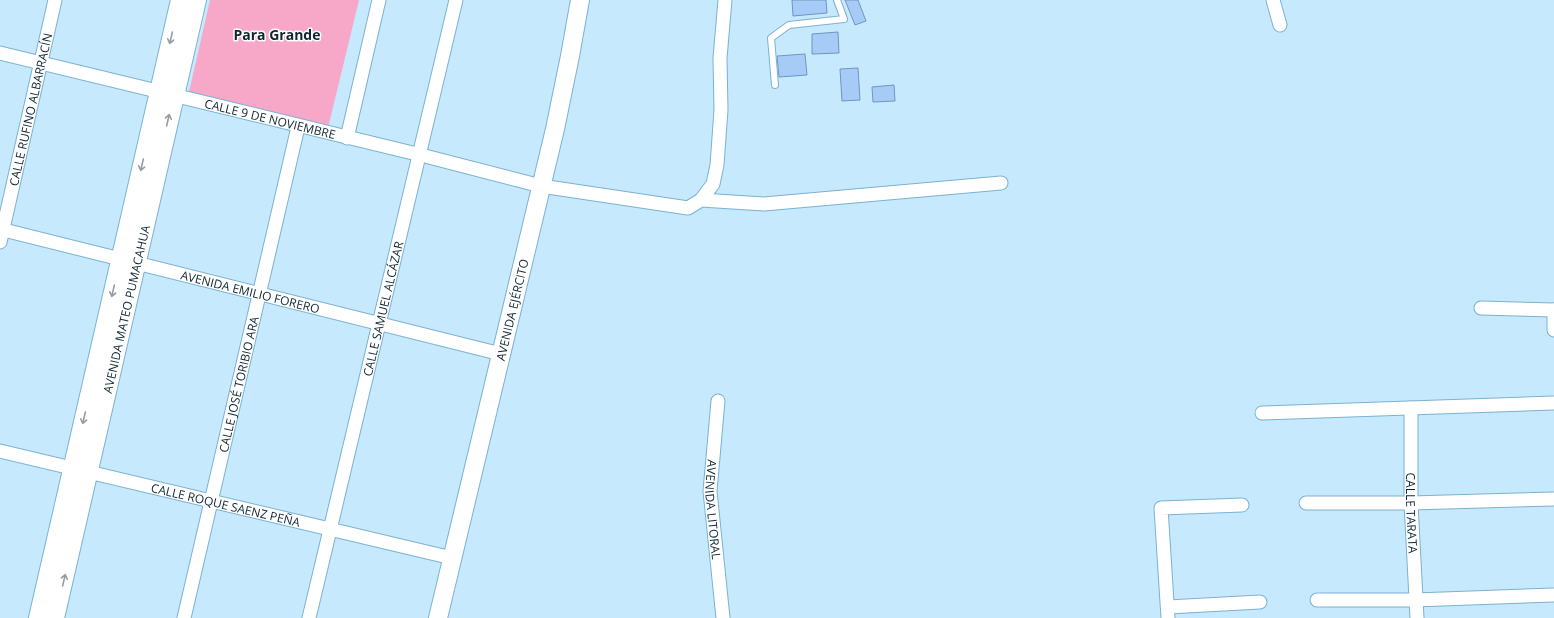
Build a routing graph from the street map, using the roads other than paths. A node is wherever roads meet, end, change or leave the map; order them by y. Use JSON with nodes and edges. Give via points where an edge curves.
{"nodes":[{"id":1,"x":55,"y":0,"type":"edge"},
{"id":2,"x":180,"y":0,"type":"edge"},
{"id":3,"x":197,"y":0,"type":"edge"},
{"id":4,"x":379,"y":0,"type":"edge"},
{"id":5,"x":456,"y":0,"type":"edge"},
{"id":6,"x":580,"y":0,"type":"edge"},
{"id":7,"x":725,"y":0,"type":"edge"},
{"id":8,"x":837,"y":0,"type":"edge"},
{"id":9,"x":1274,"y":0,"type":"edge"},
{"id":10,"x":1280,"y":25,"type":"dead end"},
{"id":11,"x":0,"y":53,"type":"edge"},
{"id":12,"x":41,"y":64,"type":"junction"},
{"id":13,"x":775,"y":85,"type":"dead end"},
{"id":14,"x":166,"y":94,"type":"junction"},
{"id":15,"x":298,"y":127,"type":"junction"},
{"id":16,"x":347,"y":138,"type":"junction"},
{"id":17,"x":421,"y":155,"type":"junction"},
{"id":18,"x":1001,"y":183,"type":"dead end"},
{"id":19,"x":541,"y":186,"type":"junction"},
{"id":20,"x":701,"y":200,"type":"junction"},
{"id":21,"x":1,"y":233,"type":"edge"},
{"id":22,"x":128,"y":261,"type":"junction"},
{"id":23,"x":260,"y":294,"type":"junction"},
{"id":24,"x":1481,"y":308,"type":"dead end"},
{"id":25,"x":1554,"y":310,"type":"edge"},
{"id":26,"x":379,"y":323,"type":"junction"},
{"id":27,"x":1554,"y":330,"type":"edge"},
{"id":28,"x":501,"y":354,"type":"junction"},
{"id":29,"x":718,"y":401,"type":"dead end"},
{"id":30,"x":1554,"y":403,"type":"edge"},
{"id":31,"x":1411,"y":408,"type":"junction"},
{"id":32,"x":1262,"y":413,"type":"dead end"},
{"id":33,"x":0,"y":451,"type":"edge"},
{"id":34,"x":80,"y":470,"type":"junction"},
{"id":35,"x":1554,"y":499,"type":"edge"},
{"id":36,"x":211,"y":501,"type":"junction"},
{"id":37,"x":1306,"y":502,"type":"dead end"},
{"id":38,"x":1411,"y":503,"type":"junction"},
{"id":39,"x":1242,"y":505,"type":"dead end"},
{"id":40,"x":330,"y":529,"type":"junction"},
{"id":41,"x":452,"y":558,"type":"junction"},
{"id":42,"x":1554,"y":595,"type":"edge"},
{"id":43,"x":1317,"y":600,"type":"dead end"},
{"id":44,"x":1415,"y":600,"type":"junction"},
{"id":45,"x":1260,"y":602,"type":"dead end"},
{"id":46,"x":1168,"y":613,"type":"edge"},
{"id":47,"x":38,"y":618,"type":"edge"},
{"id":48,"x":55,"y":618,"type":"edge"},
{"id":49,"x":184,"y":618,"type":"edge"},
{"id":50,"x":309,"y":618,"type":"edge"},
{"id":51,"x":438,"y":618,"type":"edge"},
{"id":52,"x":723,"y":618,"type":"edge"},
{"id":53,"x":1417,"y":618,"type":"edge"}],
"edges":[{"from":1,"to":12,"type":"street","name":"CALLE RUFINO ALBARRACÍN"},
{"from":2,"to":14,"type":"street","name":"AVENIDA MATEO PUMACAHUA","one_way":true},
{"from":3,"to":14,"type":"street","name":"AVENIDA MATEO PUMACAHUA"},
{"from":4,"to":16,"type":"street"},
{"from":5,"to":17,"type":"street","name":"CALLE SAMUEL ALCÁZAR"},
{"from":6,"to":19,"type":"street","name":"AVENIDA EJÉRCITO"},
{"from":7,"to":20,"type":"street","via":[[720,58],[721,110],[717,165],[713,184]]},
{"from":8,"to":13,"type":"lane","via":[[844,19],[789,25],[771,38]]},
{"from":9,"to":10,"type":"street"},
{"from":11,"to":12,"type":"street","name":"CALLE 9 DE NOVIEMBRE"},
{"from":12,"to":14,"type":"street","name":"CALLE 9 DE NOVIEMBRE"},
{"from":12,"to":21,"type":"street","name":"CALLE RUFINO ALBARRACÍN"},
{"from":14,"to":15,"type":"street","name":"CALLE 9 DE NOVIEMBRE"},
{"from":14,"to":22,"type":"street","name":"AVENIDA MATEO PUMACAHUA"},
{"from":15,"to":16,"type":"street","name":"CALLE 9 DE NOVIEMBRE"},
{"from":15,"to":23,"type":"street","name":"CALLE JOSÉ TORIBIO ARA"},
{"from":16,"to":17,"type":"street","name":"CALLE 9 DE NOVIEMBRE"},
{"from":17,"to":19,"type":"street","name":"CALLE 9 DE NOVIEMBRE"},
{"from":17,"to":26,"type":"street","name":"CALLE SAMUEL ALCÁZAR"},
{"from":18,"to":20,"type":"street","via":[[764,204]]},
{"from":19,"to":20,"type":"street","name":"CALLE 9 DE NOVIEMBRE","via":[[688,208]]},
{"from":19,"to":28,"type":"street","name":"AVENIDA EJÉRCITO"},
{"from":21,"to":22,"type":"street","name":"AVENIDA EMILIO FORERO"},
{"from":22,"to":23,"type":"street","name":"AVENIDA EMILIO FORERO"},
{"from":22,"to":34,"type":"street","name":"AVENIDA MATEO PUMACAHUA"},
{"from":23,"to":26,"type":"street","name":"AVENIDA EMILIO FORERO"},
{"from":23,"to":36,"type":"street","name":"CALLE JOSÉ TORIBIO ARA"},
{"from":24,"to":25,"type":"street"},
{"from":25,"to":27,"type":"street"},
{"from":26,"to":28,"type":"street","name":"AVENIDA EMILIO FORERO"},
{"from":26,"to":40,"type":"street","name":"CALLE SAMUEL ALCÁZAR"},
{"from":28,"to":41,"type":"street","name":"AVENIDA EJÉRCITO"},
{"from":29,"to":52,"type":"street","name":"AVENIDA LITORAL","via":[[710,491]]},
{"from":30,"to":31,"type":"street"},
{"from":31,"to":32,"type":"street"},
{"from":31,"to":38,"type":"street","name":"CALLE TARATA"},
{"from":33,"to":34,"type":"street","name":"CALLE ROQUE SAENZ PEÑA"},
{"from":34,"to":36,"type":"street","name":"CALLE ROQUE SAENZ PEÑA"},
{"from":34,"to":47,"type":"street","name":"AVENIDA MATEO PUMACAHUA"},
{"from":48,"to":34,"type":"street","name":"AVENIDA MATEO PUMACAHUA","one_way":true},
{"from":35,"to":38,"type":"street"},
{"from":36,"to":40,"type":"street","name":"CALLE ROQUE SAENZ PEÑA"},
{"from":36,"to":49,"type":"street","name":"CALLE JOSÉ TORIBIO ARA"},
{"from":37,"to":38,"type":"street"},
{"from":38,"to":44,"type":"street","name":"CALLE TARATA"},
{"from":39,"to":46,"type":"street","via":[[1161,508]]},
{"from":40,"to":41,"type":"street","name":"CALLE ROQUE SAENZ PEÑA"},
{"from":40,"to":50,"type":"street","name":"CALLE SAMUEL ALCÁZAR"},
{"from":41,"to":51,"type":"street","name":"AVENIDA EJÉRCITO"},
{"from":42,"to":44,"type":"street"},
{"from":43,"to":44,"type":"street"},
{"from":44,"to":53,"type":"street","name":"CALLE TARATA"},
{"from":45,"to":46,"type":"street"}]}
